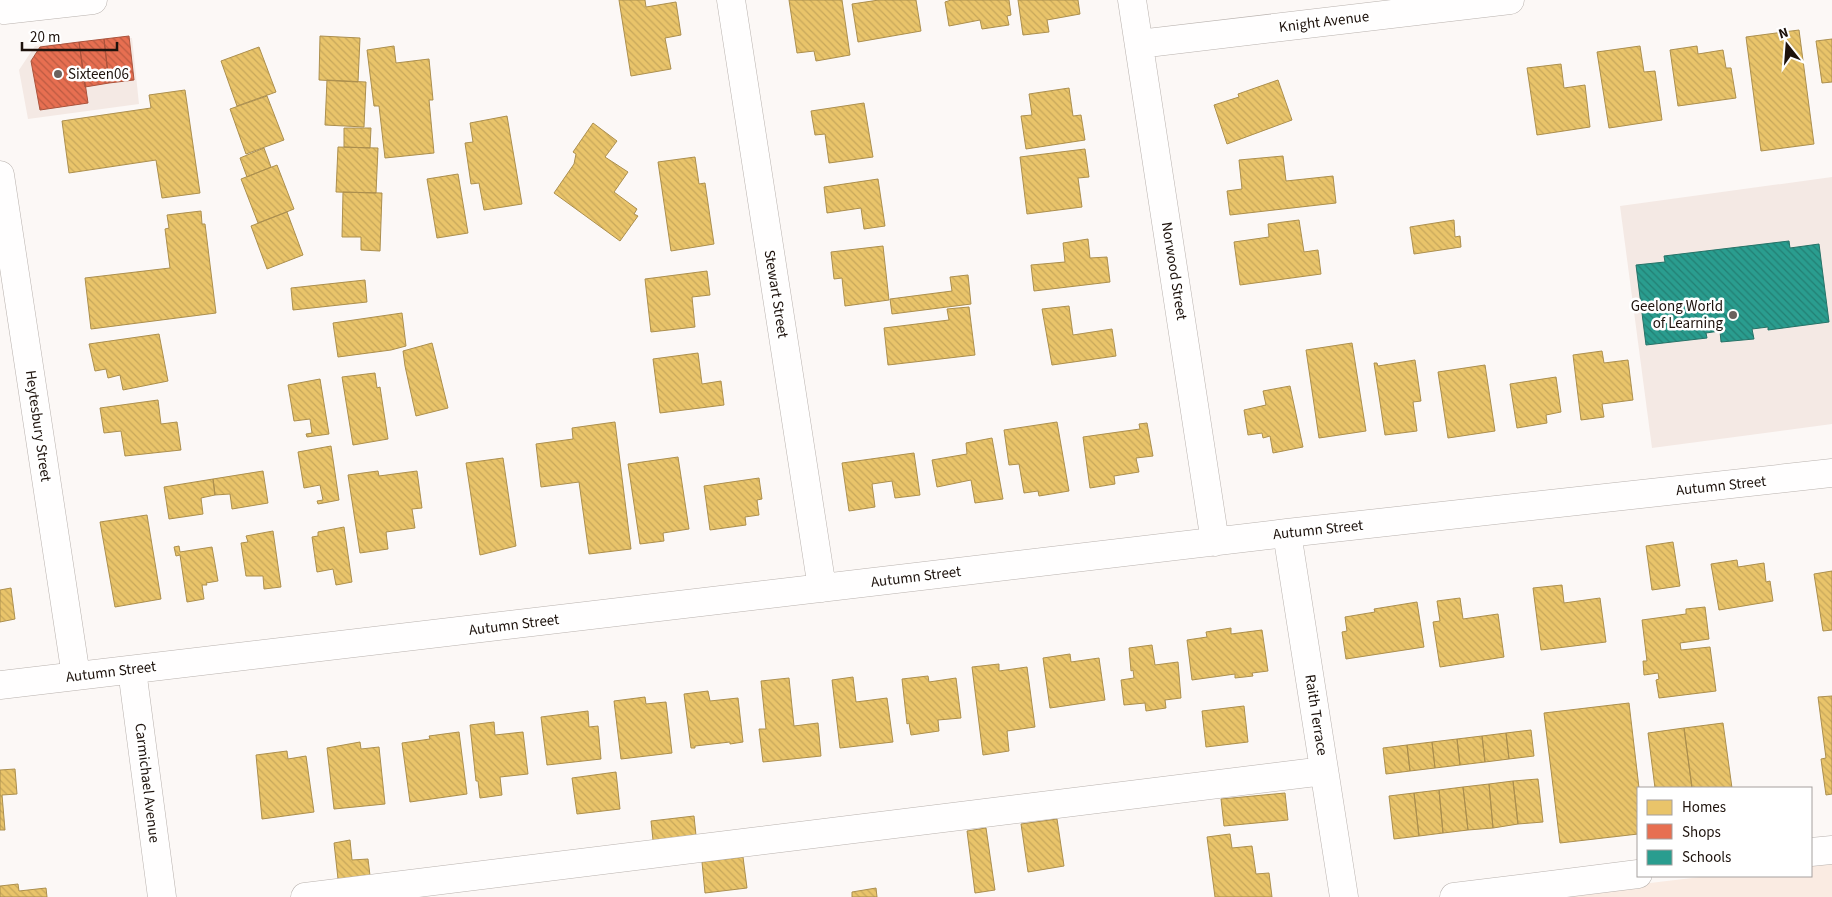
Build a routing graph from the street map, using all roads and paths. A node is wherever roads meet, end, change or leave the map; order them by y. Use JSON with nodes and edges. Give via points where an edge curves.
{"nodes":[{"id":1,"x":93,"y":0,"type":"edge"},
{"id":2,"x":731,"y":0,"type":"edge"},
{"id":3,"x":1132,"y":0,"type":"edge"},
{"id":4,"x":1510,"y":0,"type":"edge"},
{"id":5,"x":2,"y":12,"type":"edge"},
{"id":6,"x":1139,"y":44,"type":"junction"},
{"id":7,"x":0,"y":175,"type":"edge"},
{"id":8,"x":1832,"y":473,"type":"edge"},
{"id":9,"x":1287,"y":533,"type":"junction"},
{"id":10,"x":1216,"y":542,"type":"junction"},
{"id":11,"x":822,"y":588,"type":"junction"},
{"id":12,"x":132,"y":670,"type":"junction"},
{"id":13,"x":76,"y":676,"type":"junction"},
{"id":14,"x":0,"y":685,"type":"edge"},
{"id":15,"x":1324,"y":771,"type":"junction"},
{"id":16,"x":1832,"y":850,"type":"edge"},
{"id":17,"x":1812,"y":852,"type":"edge"},
{"id":18,"x":1637,"y":874,"type":"edge"},
{"id":19,"x":162,"y":897,"type":"edge"},
{"id":20,"x":305,"y":897,"type":"edge"},
{"id":21,"x":1344,"y":897,"type":"edge"},
{"id":22,"x":1454,"y":897,"type":"edge"}],
"edges":[{"from":1,"to":5,"type":"street"},
{"from":2,"to":11,"type":"street","name":"Stewart Street"},
{"from":3,"to":6,"type":"street","name":"Norwood Street"},
{"from":4,"to":6,"type":"street","name":"Knight Avenue"},
{"from":6,"to":10,"type":"street","name":"Norwood Street"},
{"from":7,"to":13,"type":"street","name":"Heytesbury Street"},
{"from":8,"to":9,"type":"street","name":"Autumn Street"},
{"from":9,"to":10,"type":"street","name":"Autumn Street"},
{"from":9,"to":15,"type":"street","name":"Raith Terrace"},
{"from":10,"to":11,"type":"street","name":"Autumn Street"},
{"from":11,"to":12,"type":"street","name":"Autumn Street"},
{"from":12,"to":13,"type":"street","name":"Autumn Street"},
{"from":12,"to":19,"type":"street","name":"Carmichael Avenue"},
{"from":13,"to":14,"type":"street","name":"Autumn Street"},
{"from":15,"to":20,"type":"street"},
{"from":15,"to":21,"type":"street","name":"Raith Terrace"},
{"from":16,"to":17,"type":"street"},
{"from":18,"to":22,"type":"street"}]}
